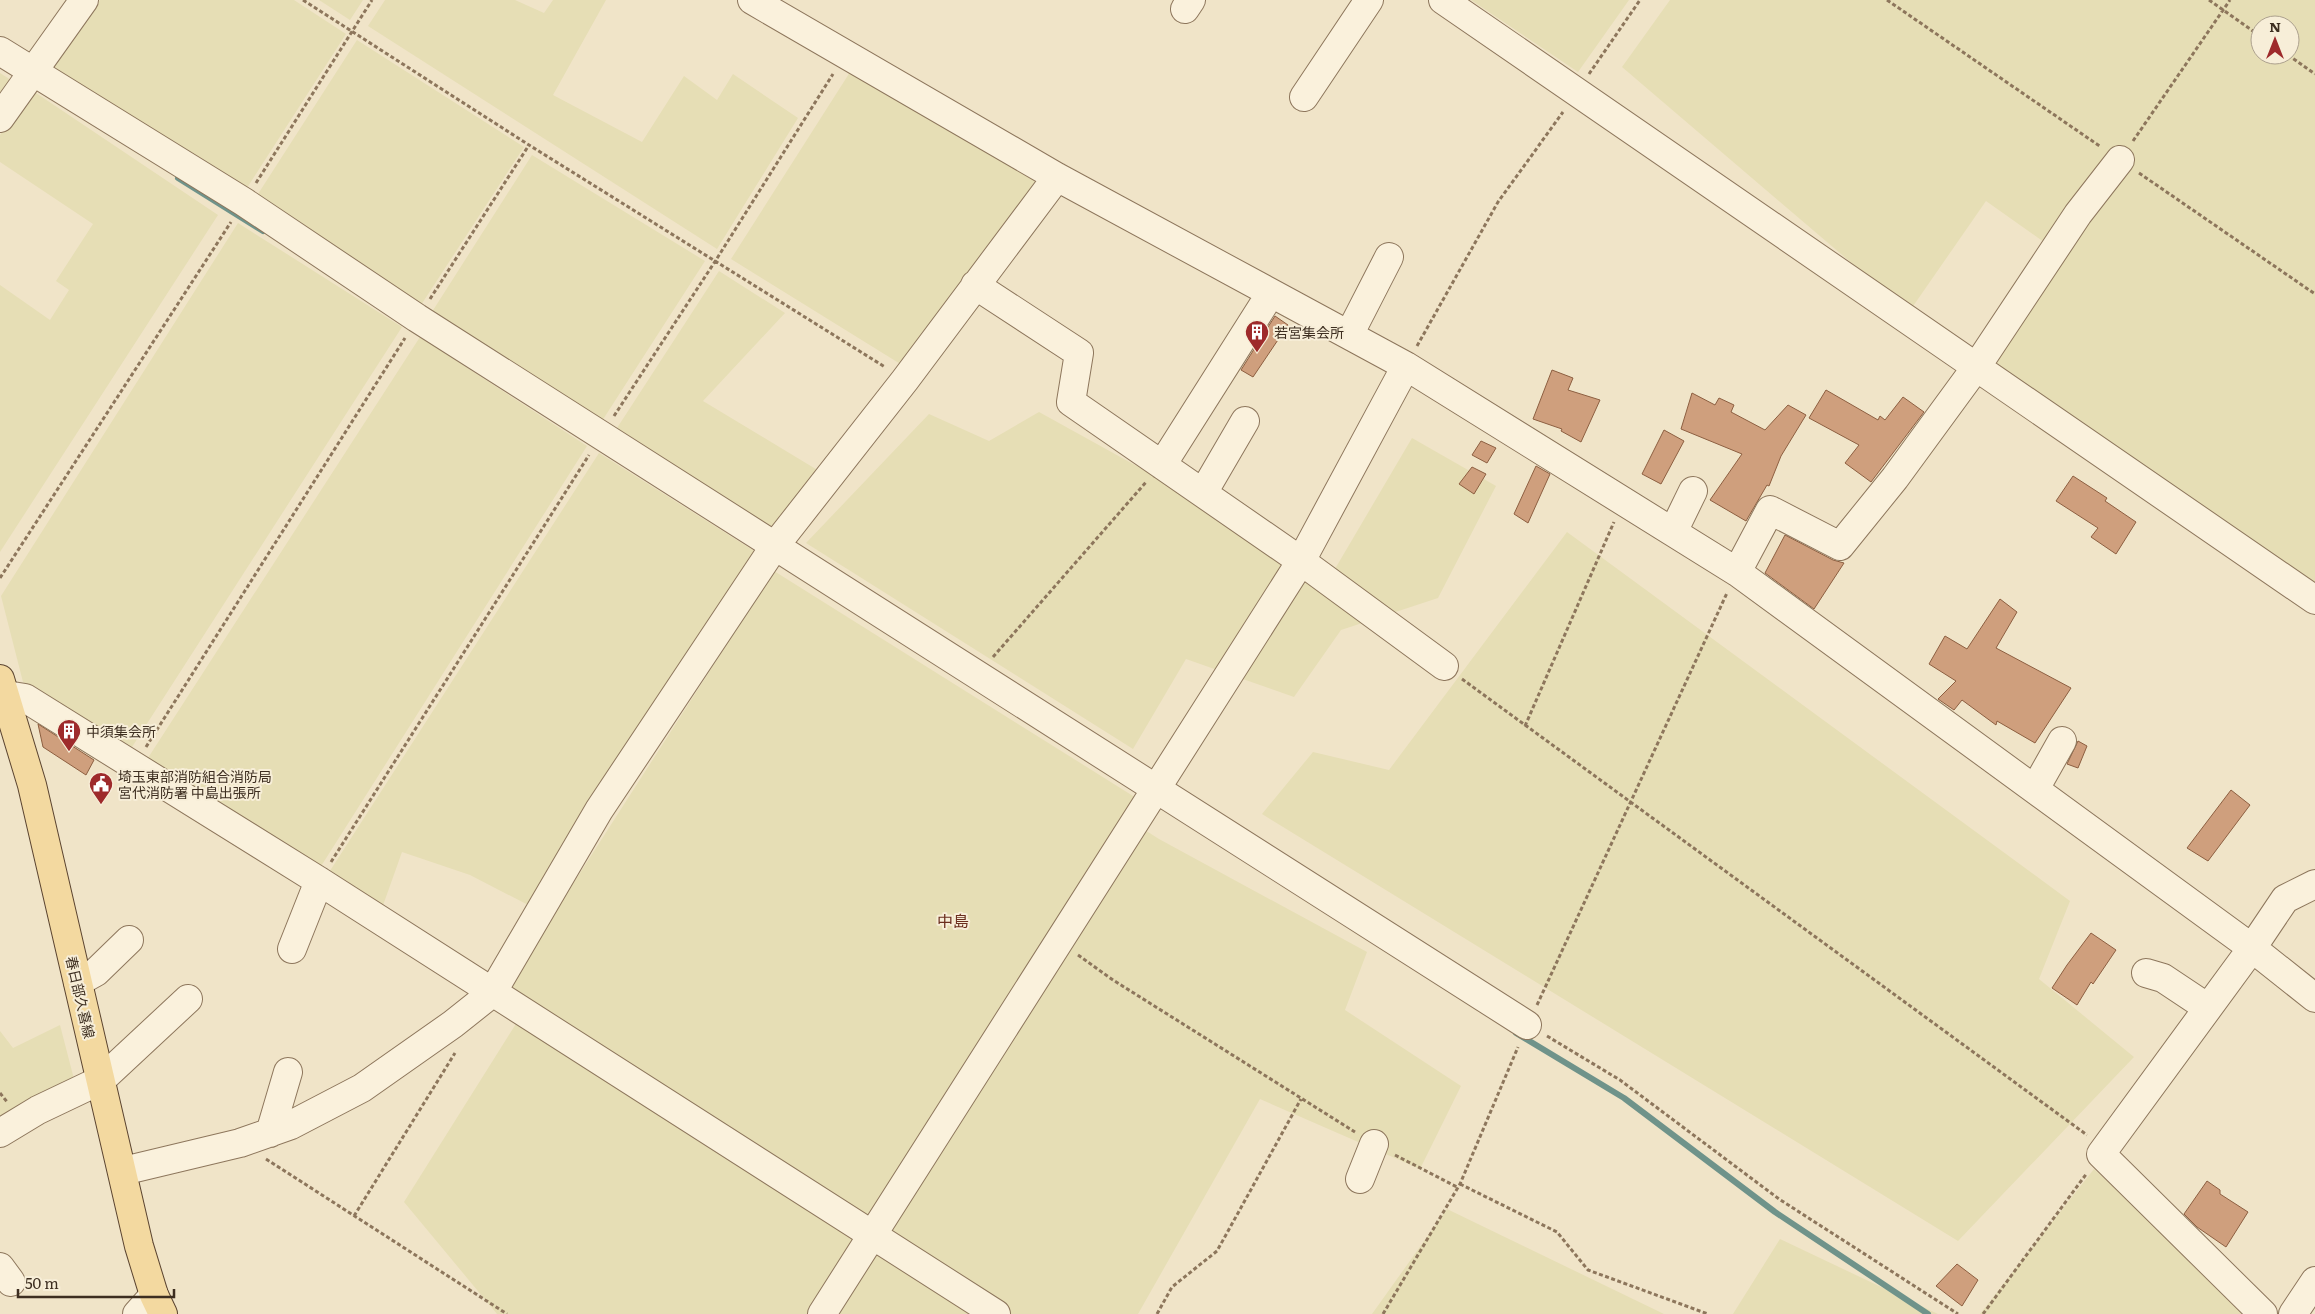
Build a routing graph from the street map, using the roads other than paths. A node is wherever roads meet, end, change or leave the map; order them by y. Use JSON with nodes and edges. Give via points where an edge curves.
{"nodes":[{"id":1,"x":84,"y":0,"type":"edge"},
{"id":2,"x":752,"y":0,"type":"edge"},
{"id":3,"x":1369,"y":0,"type":"edge"},
{"id":4,"x":1443,"y":0,"type":"edge"},
{"id":5,"x":0,"y":51,"type":"edge"},
{"id":6,"x":33,"y":73,"type":"junction"},
{"id":7,"x":1304,"y":98,"type":"dead end"},
{"id":8,"x":0,"y":118,"type":"edge"},
{"id":9,"x":2120,"y":160,"type":"road end"},
{"id":10,"x":1057,"y":176,"type":"junction"},
{"id":11,"x":1389,"y":257,"type":"dead end"},
{"id":12,"x":974,"y":285,"type":"junction"},
{"id":13,"x":1271,"y":293,"type":"junction"},
{"id":14,"x":1348,"y":335,"type":"junction"},
{"id":15,"x":1406,"y":366,"type":"junction"},
{"id":16,"x":1977,"y":366,"type":"junction"},
{"id":17,"x":1245,"y":421,"type":"dead end"},
{"id":18,"x":1162,"y":465,"type":"junction"},
{"id":19,"x":1694,"y":492,"type":"dead end"},
{"id":20,"x":1203,"y":493,"type":"junction"},
{"id":21,"x":1673,"y":532,"type":"junction"},
{"id":22,"x":774,"y":547,"type":"junction"},
{"id":23,"x":1301,"y":560,"type":"junction"},
{"id":24,"x":1737,"y":572,"type":"junction"},
{"id":25,"x":2315,"y":600,"type":"edge"},
{"id":26,"x":1444,"y":666,"type":"road end"},
{"id":27,"x":3,"y":687,"type":"edge"},
{"id":28,"x":2062,"y":741,"type":"dead end"},
{"id":29,"x":1157,"y":788,"type":"junction"},
{"id":30,"x":2035,"y":790,"type":"junction"},
{"id":31,"x":318,"y":881,"type":"junction"},
{"id":32,"x":2315,"y":884,"type":"edge"},
{"id":33,"x":129,"y":940,"type":"dead end"},
{"id":34,"x":2252,"y":948,"type":"junction"},
{"id":35,"x":292,"y":949,"type":"dead end"},
{"id":36,"x":2146,"y":973,"type":"dead end"},
{"id":37,"x":78,"y":982,"type":"junction"},
{"id":38,"x":492,"y":993,"type":"junction"},
{"id":39,"x":2315,"y":998,"type":"edge"},
{"id":40,"x":188,"y":999,"type":"dead end"},
{"id":41,"x":2208,"y":1008,"type":"junction"},
{"id":42,"x":1528,"y":1025,"type":"road end"},
{"id":43,"x":288,"y":1072,"type":"dead end"},
{"id":44,"x":101,"y":1080,"type":"junction"},
{"id":45,"x":0,"y":1133,"type":"edge"},
{"id":46,"x":270,"y":1133,"type":"junction"},
{"id":47,"x":1374,"y":1144,"type":"dead end"},
{"id":48,"x":123,"y":1171,"type":"junction"},
{"id":49,"x":1360,"y":1179,"type":"dead end"},
{"id":50,"x":872,"y":1236,"type":"junction"},
{"id":51,"x":2315,"y":1282,"type":"edge"},
{"id":52,"x":152,"y":1308,"type":"edge"},
{"id":53,"x":822,"y":1314,"type":"edge"},
{"id":54,"x":996,"y":1314,"type":"edge"},
{"id":55,"x":2263,"y":1314,"type":"edge"},
{"id":56,"x":2293,"y":1314,"type":"edge"}],
"edges":[{"from":1,"to":6,"type":"street"},
{"from":2,"to":10,"type":"street"},
{"from":3,"to":7,"type":"street"},
{"from":4,"to":16,"type":"street"},
{"from":5,"to":6,"type":"street"},
{"from":6,"to":8,"type":"street"},
{"from":6,"to":22,"type":"street","via":[[244,202],[417,318]]},
{"from":9,"to":16,"type":"street","via":[[2078,214]]},
{"from":10,"to":12,"type":"street"},
{"from":10,"to":13,"type":"street"},
{"from":11,"to":14,"type":"street"},
{"from":12,"to":18,"type":"street","via":[[1079,353],[1071,402]]},
{"from":12,"to":22,"type":"street","via":[[905,380]]},
{"from":13,"to":14,"type":"street"},
{"from":13,"to":18,"type":"street"},
{"from":14,"to":15,"type":"street"},
{"from":15,"to":21,"type":"street"},
{"from":15,"to":23,"type":"street"},
{"from":16,"to":24,"type":"street","via":[[1895,478],[1840,546],[1770,510]]},
{"from":16,"to":25,"type":"street"},
{"from":17,"to":20,"type":"street"},
{"from":18,"to":20,"type":"street"},
{"from":19,"to":21,"type":"street"},
{"from":20,"to":23,"type":"street"},
{"from":21,"to":24,"type":"street"},
{"from":22,"to":29,"type":"street"},
{"from":22,"to":38,"type":"street","via":[[599,810]]},
{"from":23,"to":26,"type":"street"},
{"from":23,"to":29,"type":"street"},
{"from":24,"to":30,"type":"street"},
{"from":27,"to":31,"type":"street"},
{"from":27,"to":37,"type":"main road","name":"春日部久喜線","via":[[32,785]]},
{"from":28,"to":30,"type":"street"},
{"from":29,"to":42,"type":"street"},
{"from":29,"to":50,"type":"street"},
{"from":30,"to":34,"type":"street"},
{"from":31,"to":35,"type":"street"},
{"from":31,"to":38,"type":"street"},
{"from":32,"to":34,"type":"street","via":[[2285,899]]},
{"from":33,"to":37,"type":"street","via":[[96,972]]},
{"from":34,"to":39,"type":"street"},
{"from":34,"to":41,"type":"street"},
{"from":36,"to":41,"type":"street","via":[[2163,978]]},
{"from":37,"to":44,"type":"main road","name":"春日部久喜線"},
{"from":38,"to":46,"type":"street","via":[[454,1024],[362,1088]]},
{"from":38,"to":50,"type":"street"},
{"from":40,"to":44,"type":"street"},
{"from":41,"to":55,"type":"street","via":[[2103,1152]]},
{"from":43,"to":46,"type":"street"},
{"from":44,"to":45,"type":"street","via":[[38,1110]]},
{"from":44,"to":48,"type":"main road","name":"春日部久喜線"},
{"from":46,"to":48,"type":"street"},
{"from":47,"to":49,"type":"street"},
{"from":48,"to":52,"type":"main road","name":"春日部久喜線"},
{"from":50,"to":53,"type":"street"},
{"from":50,"to":54,"type":"street"},
{"from":51,"to":56,"type":"street"}]}
